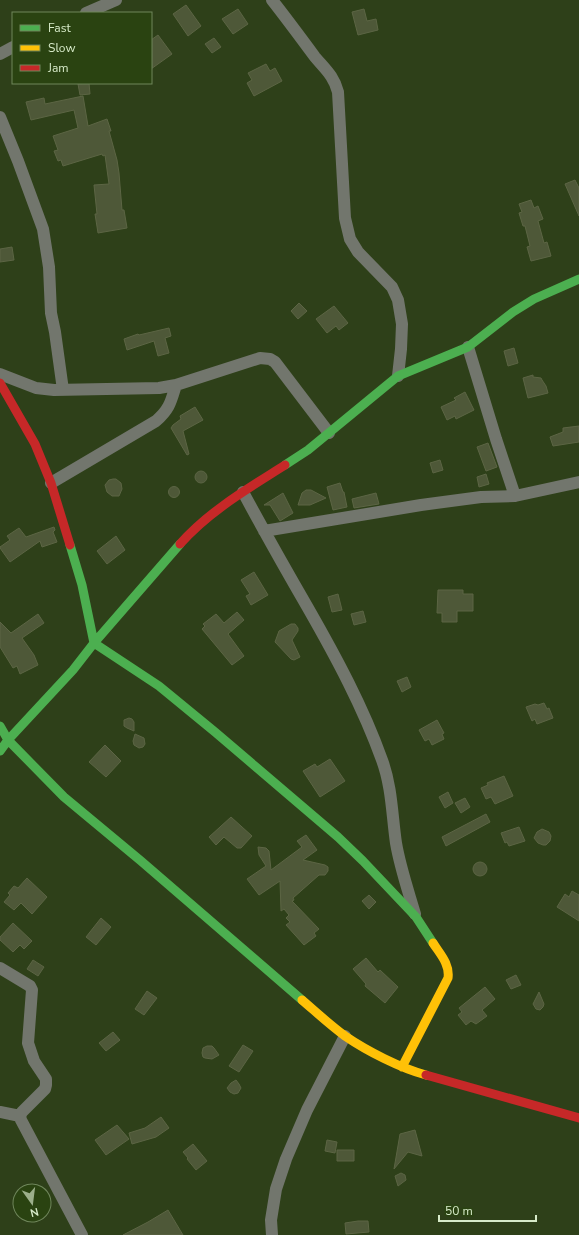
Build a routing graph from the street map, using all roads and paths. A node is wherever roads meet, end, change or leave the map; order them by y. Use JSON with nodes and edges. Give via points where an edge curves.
{"nodes":[{"id":1,"x":116,"y":0,"type":"edge"},
{"id":2,"x":272,"y":0,"type":"edge"},
{"id":3,"x":88,"y":12,"type":"edge"},
{"id":4,"x":12,"y":48,"type":"edge"},
{"id":5,"x":0,"y":54,"type":"edge"},
{"id":6,"x":0,"y":117,"type":"edge"},
{"id":7,"x":579,"y":279,"type":"edge"},
{"id":8,"x":468,"y":348,"type":"junction"},
{"id":9,"x":0,"y":374,"type":"edge"},
{"id":10,"x":398,"y":376,"type":"junction"},
{"id":11,"x":0,"y":383,"type":"edge"},
{"id":12,"x":176,"y":384,"type":"junction"},
{"id":13,"x":63,"y":390,"type":"junction"},
{"id":14,"x":329,"y":433,"type":"junction"},
{"id":15,"x":579,"y":482,"type":"edge"},
{"id":16,"x":51,"y":483,"type":"junction"},
{"id":17,"x":243,"y":492,"type":"junction"},
{"id":18,"x":515,"y":496,"type":"junction"},
{"id":19,"x":264,"y":531,"type":"junction"},
{"id":20,"x":94,"y":643,"type":"junction"},
{"id":21,"x":0,"y":726,"type":"edge"},
{"id":22,"x":8,"y":740,"type":"junction"},
{"id":23,"x":0,"y":751,"type":"edge"},
{"id":24,"x":416,"y":917,"type":"junction"},
{"id":25,"x":0,"y":968,"type":"edge"},
{"id":26,"x":345,"y":1036,"type":"junction"},
{"id":27,"x":402,"y":1067,"type":"junction"},
{"id":28,"x":0,"y":1112,"type":"edge"},
{"id":29,"x":20,"y":1116,"type":"junction"},
{"id":30,"x":579,"y":1118,"type":"edge"},
{"id":31,"x":82,"y":1235,"type":"edge"},
{"id":32,"x":272,"y":1235,"type":"edge"}],
"edges":[{"from":1,"to":3,"type":"street"},
{"from":2,"to":10,"type":"street","via":[[336,84],[345,218],[350,239],[358,252],[392,287],[398,300],[402,324]]},
{"from":4,"to":5,"type":"street"},
{"from":6,"to":13,"type":"street","via":[[43,229],[49,267],[51,313]]},
{"from":7,"to":8,"type":"street","via":[[534,299],[513,312]]},
{"from":8,"to":10,"type":"street"},
{"from":8,"to":18,"type":"street"},
{"from":9,"to":13,"type":"street","via":[[36,388]]},
{"from":10,"to":14,"type":"street"},
{"from":11,"to":16,"type":"street","via":[[35,444]]},
{"from":12,"to":13,"type":"street","via":[[144,389]]},
{"from":12,"to":14,"type":"street","via":[[260,358],[270,359],[276,362]]},
{"from":12,"to":16,"type":"street","via":[[168,408],[156,421]]},
{"from":14,"to":17,"type":"street","via":[[308,450]]},
{"from":15,"to":18,"type":"street"},
{"from":16,"to":20,"type":"street","via":[[82,584]]},
{"from":17,"to":19,"type":"street"},
{"from":17,"to":20,"type":"street","via":[[214,512],[186,537]]},
{"from":18,"to":19,"type":"street","via":[[481,497],[422,505]]},
{"from":19,"to":24,"type":"street","via":[[337,659],[382,760],[391,799],[401,868]]},
{"from":20,"to":22,"type":"street"},
{"from":20,"to":24,"type":"street","via":[[159,686],[216,732],[338,837]]},
{"from":21,"to":22,"type":"street"},
{"from":22,"to":23,"type":"street"},
{"from":22,"to":26,"type":"street","via":[[64,797]]},
{"from":24,"to":27,"type":"street","via":[[449,971],[448,978]]},
{"from":25,"to":29,"type":"street","via":[[30,986],[32,990],[28,1043],[34,1061],[46,1079],[45,1089]]},
{"from":26,"to":27,"type":"street"},
{"from":26,"to":32,"type":"street","via":[[307,1110],[286,1159],[276,1189],[270,1220]]},
{"from":27,"to":30,"type":"street"},
{"from":28,"to":29,"type":"street"},
{"from":29,"to":31,"type":"street"}]}
